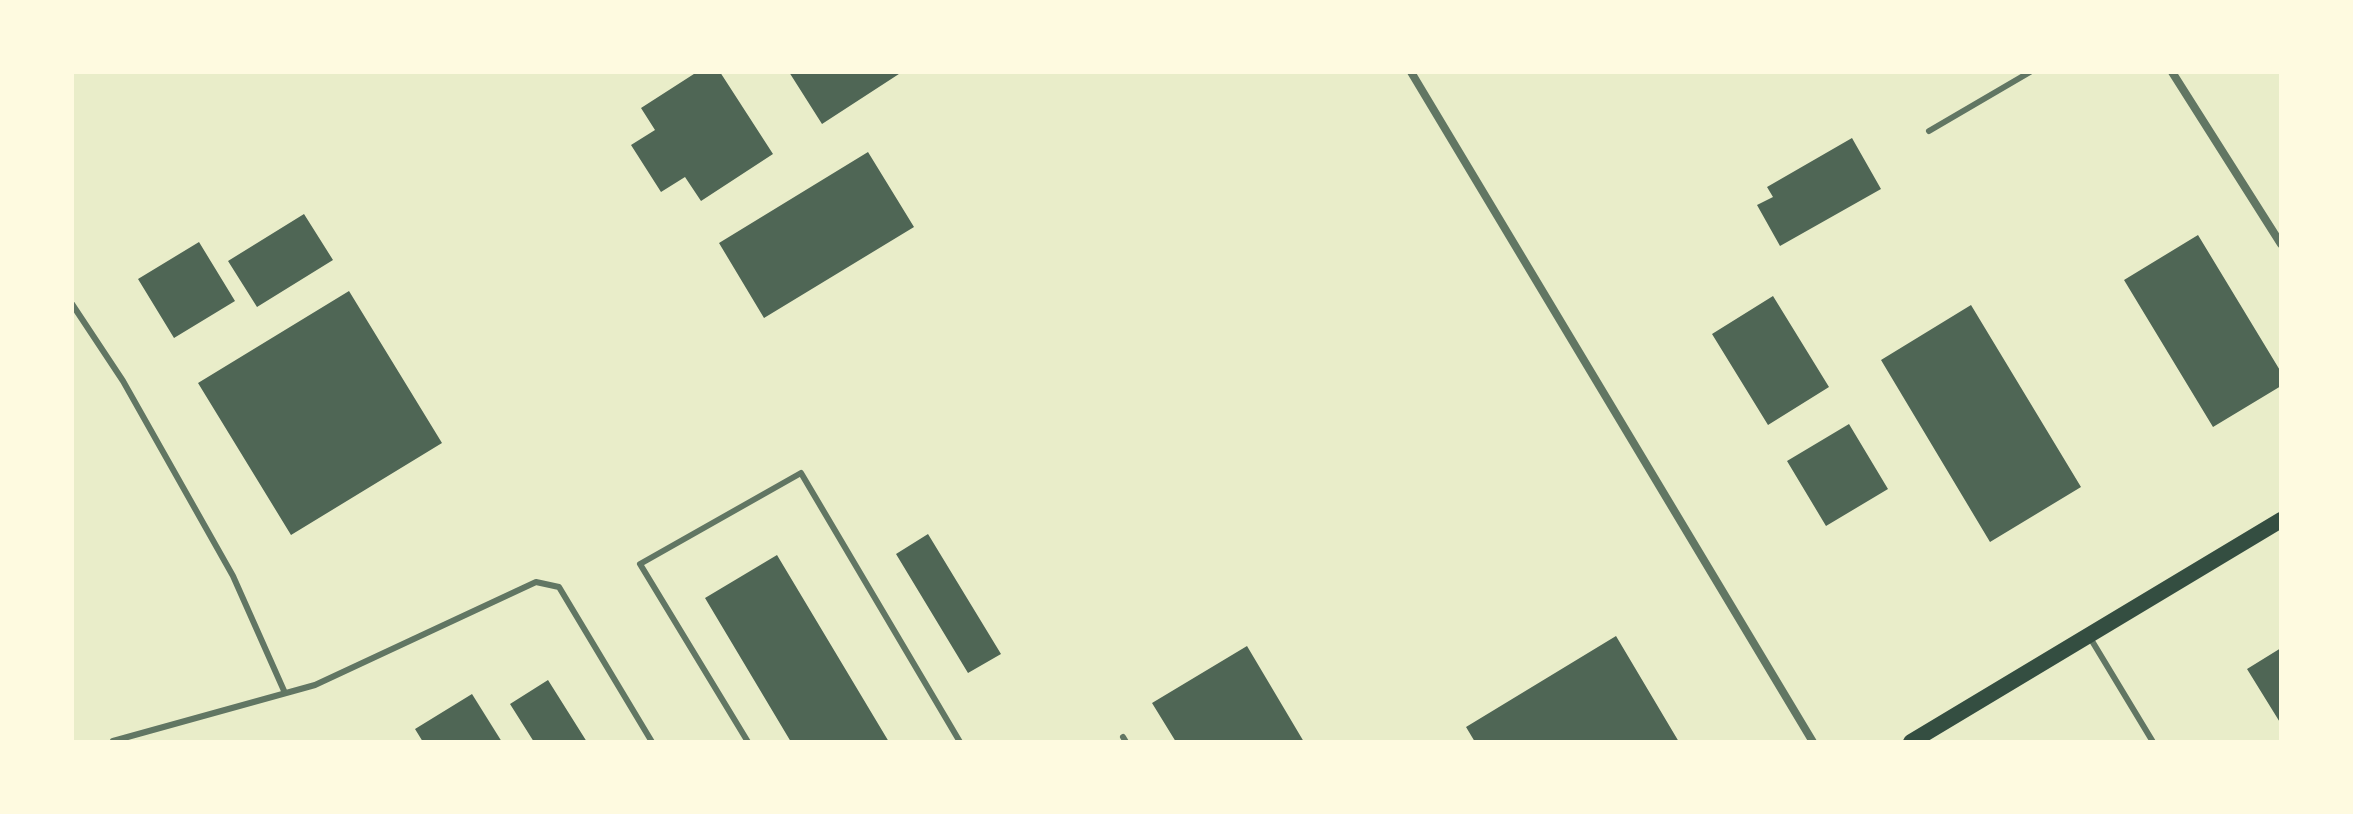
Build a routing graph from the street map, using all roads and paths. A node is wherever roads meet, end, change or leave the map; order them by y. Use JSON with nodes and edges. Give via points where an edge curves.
{"nodes":[{"id":1,"x":1411,"y":72,"type":"edge"},
{"id":2,"x":2030,"y":72,"type":"edge"},
{"id":3,"x":2172,"y":72,"type":"edge"},
{"id":4,"x":1929,"y":131,"type":"dead end"},
{"id":5,"x":2281,"y":244,"type":"edge"},
{"id":6,"x":72,"y":304,"type":"edge"},
{"id":7,"x":2281,"y":520,"type":"edge"},
{"id":8,"x":2089,"y":636,"type":"junction"},
{"id":9,"x":285,"y":693,"type":"junction"},
{"id":10,"x":113,"y":742,"type":"edge"},
{"id":11,"x":652,"y":742,"type":"edge"},
{"id":12,"x":748,"y":742,"type":"edge"},
{"id":13,"x":960,"y":742,"type":"edge"},
{"id":14,"x":1813,"y":742,"type":"edge"},
{"id":15,"x":1911,"y":742,"type":"edge"},
{"id":16,"x":2153,"y":742,"type":"edge"}],
"edges":[{"from":1,"to":14,"type":"street"},
{"from":2,"to":4,"type":"lane"},
{"from":3,"to":5,"type":"street"},
{"from":6,"to":9,"type":"lane","via":[[123,381],[233,576]]},
{"from":7,"to":8,"type":"main road"},
{"from":8,"to":15,"type":"main road"},
{"from":8,"to":16,"type":"lane"},
{"from":9,"to":10,"type":"lane"},
{"from":9,"to":11,"type":"lane","via":[[315,685],[536,582],[559,587]]},
{"from":12,"to":13,"type":"lane","via":[[640,564],[801,473]]}]}
